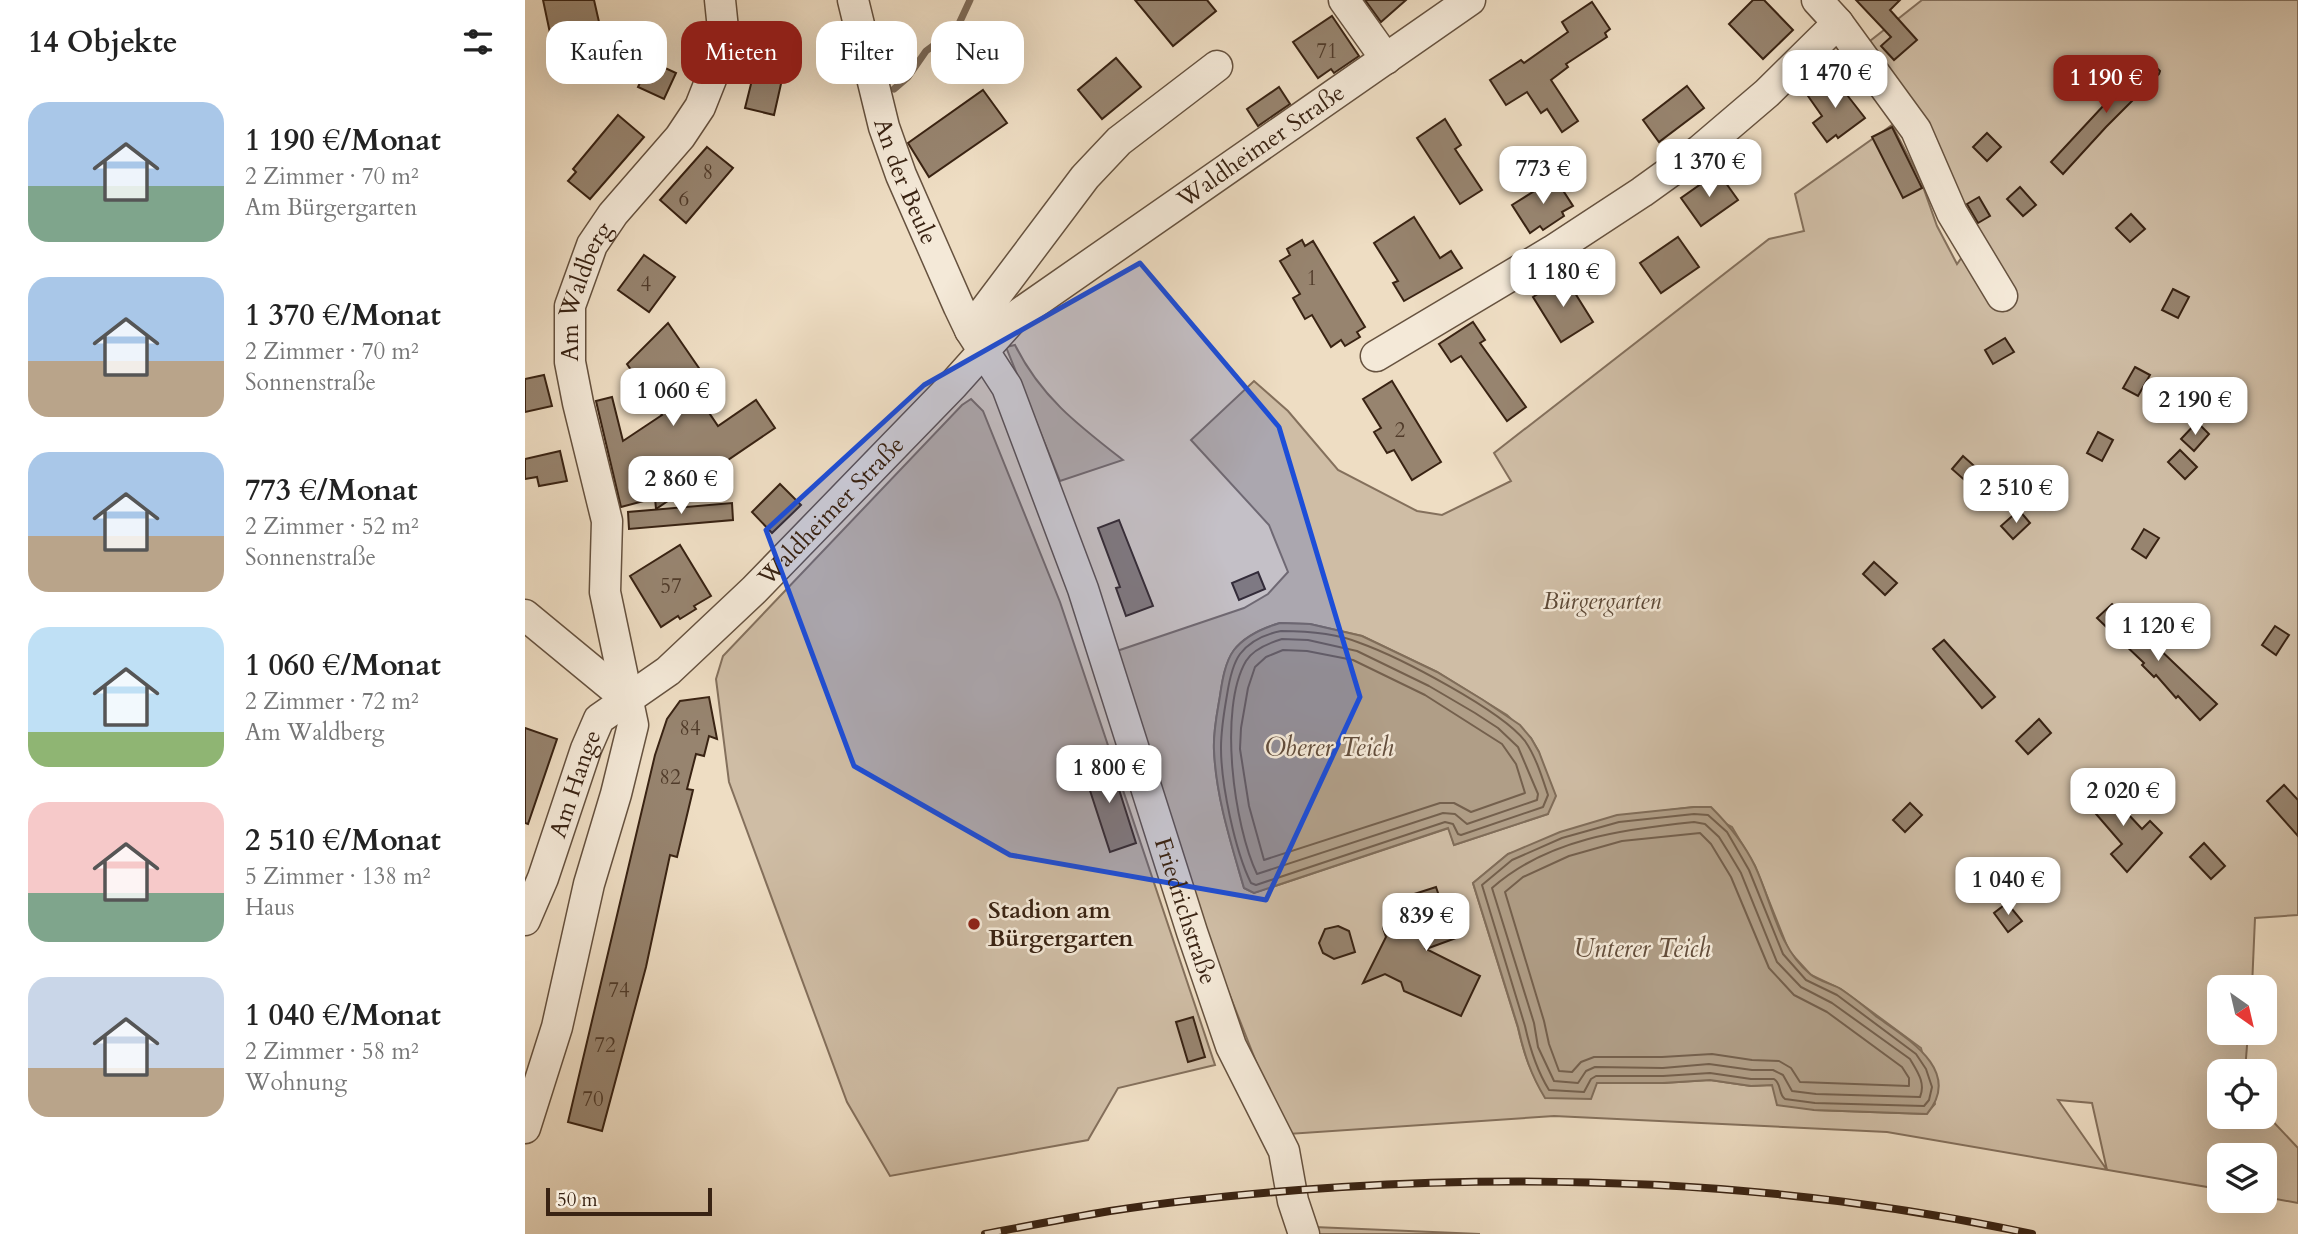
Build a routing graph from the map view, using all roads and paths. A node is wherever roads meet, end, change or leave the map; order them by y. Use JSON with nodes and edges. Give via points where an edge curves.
{"nodes":[{"id":1,"x":720,"y":0,"type":"edge"},
{"id":2,"x":853,"y":0,"type":"edge"},
{"id":3,"x":1344,"y":0,"type":"edge"},
{"id":4,"x":1470,"y":0,"type":"edge"},
{"id":5,"x":1817,"y":0,"type":"edge"},
{"id":6,"x":1838,"y":23,"type":"junction"},
{"id":7,"x":1386,"y":59,"type":"junction"},
{"id":8,"x":1217,"y":66,"type":"dead end"},
{"id":9,"x":2002,"y":296,"type":"dead end"},
{"id":10,"x":977,"y":341,"type":"junction"},
{"id":11,"x":1376,"y":356,"type":"dead end"},
{"id":12,"x":525,"y":615,"type":"edge"},
{"id":13,"x":628,"y":699,"type":"junction"},
{"id":14,"x":525,"y":920,"type":"edge"},
{"id":15,"x":525,"y":1128,"type":"edge"},
{"id":16,"x":1304,"y":1234,"type":"edge"}],
"edges":[{"from":1,"to":13,"type":"street","name":"Am Waldberg","via":[[721,54],[700,107],[613,214],[592,246],[569,306],[570,362],[577,403],[607,521],[604,592]]},
{"from":2,"to":10,"type":"street","name":"An der Beule","via":[[881,117],[901,175]]},
{"from":3,"to":7,"type":"street"},
{"from":4,"to":7,"type":"street","name":"Waldheimer Straße"},
{"from":5,"to":6,"type":"street"},
{"from":6,"to":9,"type":"street","via":[[1916,130],[1952,213]]},
{"from":6,"to":11,"type":"street","via":[[1699,151],[1552,251]]},
{"from":7,"to":10,"type":"street","name":"Waldheimer Straße"},
{"from":8,"to":10,"type":"street","name":"Waldheimer Straße","via":[[1119,141],[1085,177]]},
{"from":10,"to":13,"type":"street","name":"Waldheimer Straße","via":[[754,590],[668,671]]},
{"from":10,"to":16,"type":"street","name":"Friedrichstraße","via":[[1007,387],[1083,589],[1231,1046],[1284,1151]]},
{"from":12,"to":13,"type":"street"},
{"from":13,"to":14,"type":"street","name":"Am Hange","via":[[599,719]]},
{"from":13,"to":15,"type":"street","via":[[633,726],[617,794],[589,884],[557,1027]]}]}
